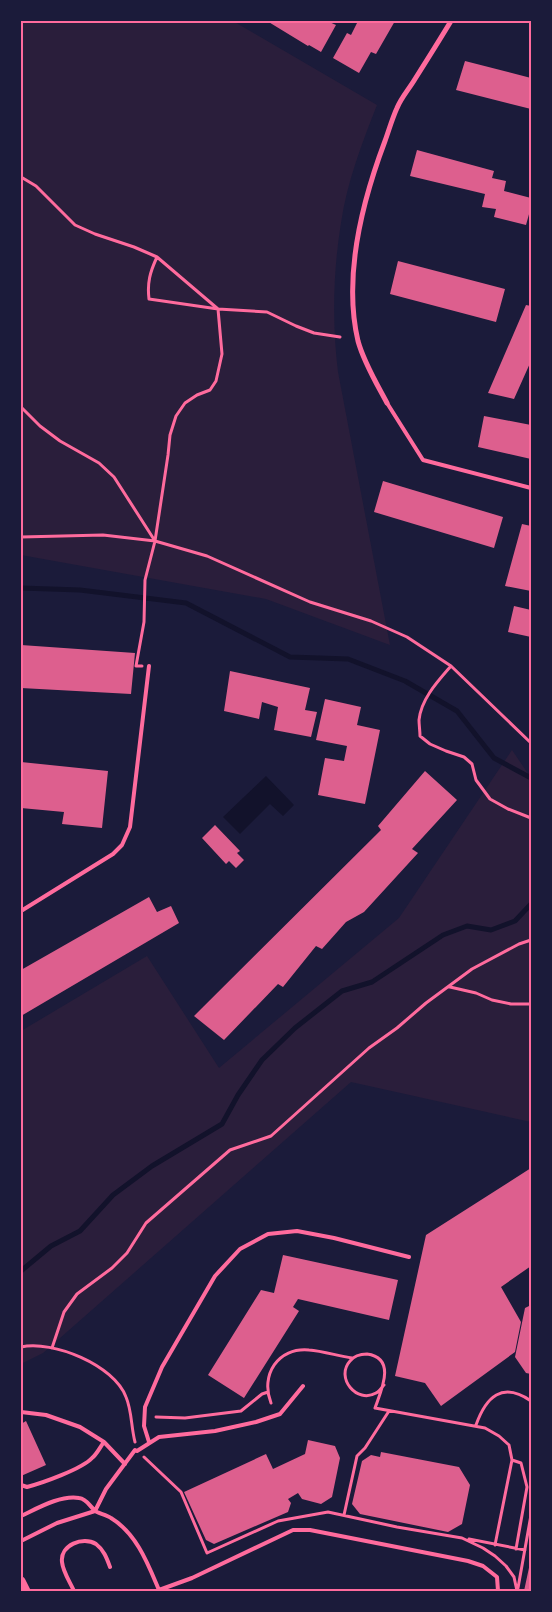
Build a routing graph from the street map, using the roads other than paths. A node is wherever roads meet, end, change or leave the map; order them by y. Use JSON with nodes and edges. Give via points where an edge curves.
{"nodes":[{"id":1,"x":451,"y":21,"type":"edge"},
{"id":2,"x":387,"y":403,"type":"joint"},
{"id":3,"x":531,"y":488,"type":"edge"},
{"id":4,"x":149,"y":666,"type":"road end"},
{"id":5,"x":21,"y":910,"type":"edge"},
{"id":6,"x":409,"y":1257,"type":"dead end"},
{"id":7,"x":303,"y":1386,"type":"dead end"},
{"id":8,"x":21,"y":1412,"type":"edge"},
{"id":9,"x":104,"y":1442,"type":"junction"},
{"id":10,"x":149,"y":1442,"type":"junction"},
{"id":11,"x":125,"y":1464,"type":"junction"},
{"id":12,"x":21,"y":1484,"type":"edge"},
{"id":13,"x":95,"y":1511,"type":"junction"},
{"id":14,"x":21,"y":1516,"type":"edge"},
{"id":15,"x":21,"y":1541,"type":"edge"},
{"id":16,"x":110,"y":1567,"type":"dead end"},
{"id":17,"x":21,"y":1581,"type":"edge"},
{"id":18,"x":26,"y":1591,"type":"edge"},
{"id":19,"x":74,"y":1591,"type":"edge"},
{"id":20,"x":498,"y":1591,"type":"edge"}],
"edges":[{"from":1,"to":2,"type":"street","via":[[396,108],[369,190],[359,235],[353,308],[359,342]]},
{"from":2,"to":3,"type":"lane","via":[[423,460]]},
{"from":4,"to":5,"type":"lane","via":[[127,836],[113,854]]},
{"from":6,"to":10,"type":"lane","via":[[297,1231],[268,1234],[240,1249],[215,1276],[162,1367],[145,1407],[144,1426]]},
{"from":7,"to":10,"type":"lane","via":[[280,1414],[215,1431],[160,1437]]},
{"from":8,"to":9,"type":"lane","via":[[46,1415],[80,1428]]},
{"from":9,"to":11,"type":"lane"},
{"from":9,"to":12,"type":"lane","via":[[92,1459],[76,1468],[42,1483],[27,1487]]},
{"from":10,"to":11,"type":"lane","via":[[135,1450]]},
{"from":11,"to":13,"type":"lane"},
{"from":13,"to":14,"type":"lane","via":[[81,1498],[66,1498]]},
{"from":13,"to":15,"type":"lane","via":[[57,1523]]},
{"from":13,"to":20,"type":"lane","via":[[111,1517],[125,1530],[141,1550],[159,1590],[192,1578],[292,1530],[310,1530],[468,1561],[483,1566],[496,1577]]},
{"from":16,"to":19,"type":"lane","via":[[96,1544],[86,1541],[71,1544],[64,1552],[62,1563]]},
{"from":17,"to":18,"type":"street"}]}
